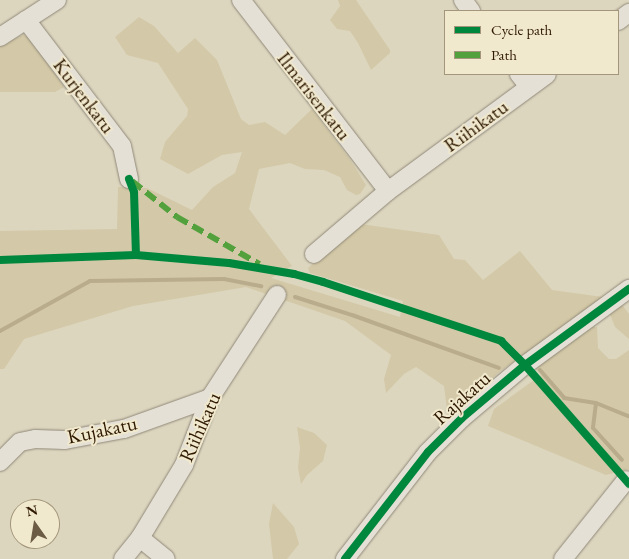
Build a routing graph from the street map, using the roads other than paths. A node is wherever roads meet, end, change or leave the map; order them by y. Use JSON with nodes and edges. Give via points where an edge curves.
{"nodes":[{"id":1,"x":58,"y":0,"type":"edge"},
{"id":2,"x":240,"y":0,"type":"edge"},
{"id":3,"x":26,"y":20,"type":"junction"},
{"id":4,"x":0,"y":37,"type":"edge"},
{"id":5,"x":543,"y":75,"type":"edge"},
{"id":6,"x":524,"y":80,"type":"edge"},
{"id":7,"x":129,"y":179,"type":"dead end"},
{"id":8,"x":388,"y":191,"type":"junction"},
{"id":9,"x":314,"y":254,"type":"dead end"},
{"id":10,"x":627,"y":294,"type":"edge"},
{"id":11,"x":277,"y":295,"type":"dead end"},
{"id":12,"x":210,"y":398,"type":"junction"},
{"id":13,"x":0,"y":462,"type":"edge"},
{"id":14,"x":626,"y":480,"type":"dead end"},
{"id":15,"x":140,"y":538,"type":"junction"},
{"id":16,"x":124,"y":559,"type":"edge"},
{"id":17,"x":166,"y":559,"type":"edge"},
{"id":18,"x":345,"y":559,"type":"edge"},
{"id":19,"x":563,"y":559,"type":"edge"}],
"edges":[{"from":1,"to":3,"type":"street"},
{"from":2,"to":8,"type":"street","name":"Ilmarisenkatu"},
{"from":3,"to":4,"type":"street"},
{"from":3,"to":7,"type":"street","name":"Kurjenkatu","via":[[122,146]]},
{"from":5,"to":6,"type":"street","name":"Riihikatu"},
{"from":6,"to":8,"type":"street","name":"Riihikatu"},
{"from":8,"to":9,"type":"street","name":"Riihikatu"},
{"from":10,"to":18,"type":"street","name":"Rajakatu","via":[[525,365],[462,418],[428,452]]},
{"from":11,"to":12,"type":"street","name":"Riihikatu"},
{"from":12,"to":13,"type":"street","name":"Kujakatu","via":[[124,429],[65,440],[20,442]]},
{"from":12,"to":15,"type":"street","name":"Riihikatu","via":[[184,464]]},
{"from":14,"to":19,"type":"street"},
{"from":15,"to":16,"type":"street","name":"Riihikatu"},
{"from":15,"to":17,"type":"street"}]}
